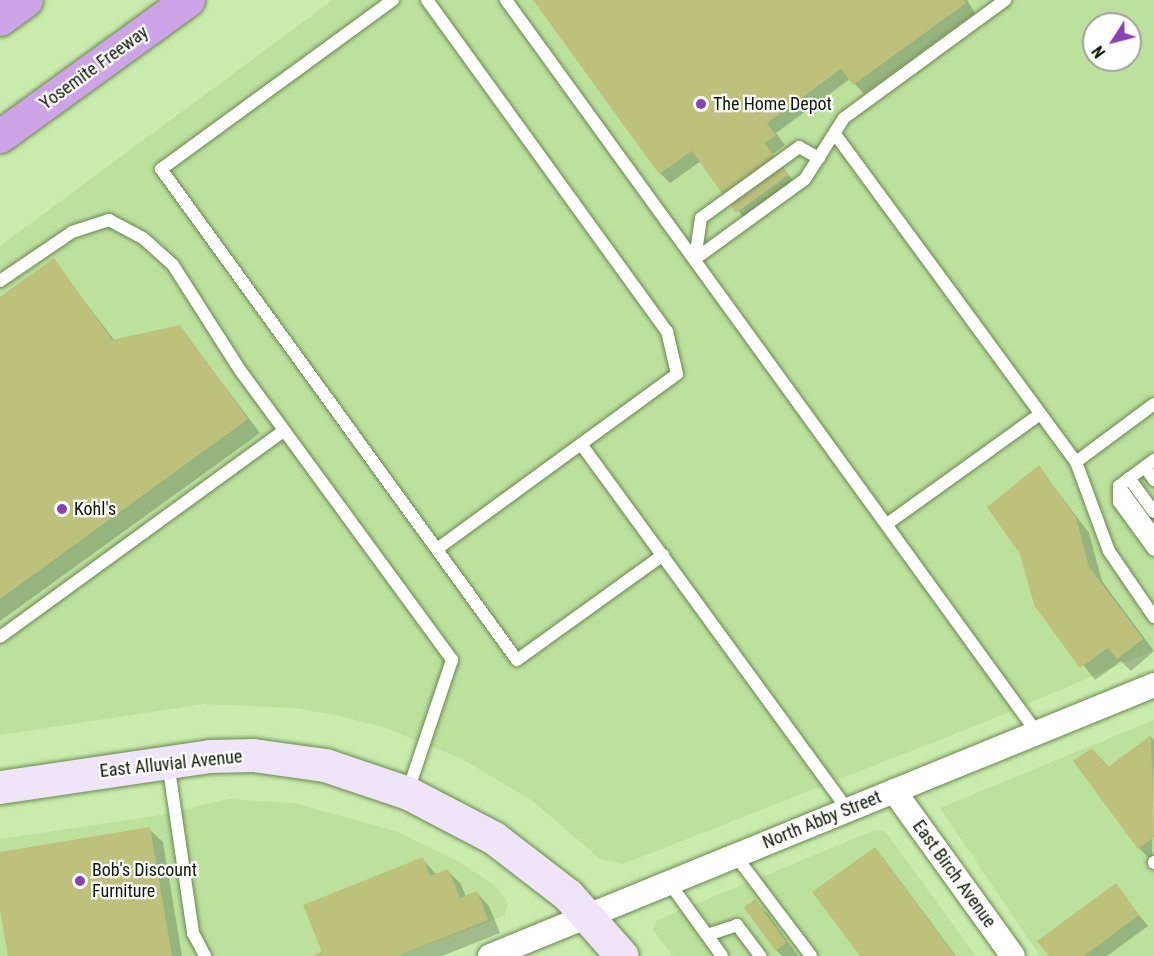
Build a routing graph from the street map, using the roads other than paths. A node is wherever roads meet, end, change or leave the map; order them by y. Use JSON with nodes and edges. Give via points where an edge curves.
{"nodes":[{"id":1,"x":9,"y":0,"type":"edge"},
{"id":2,"x":26,"y":0,"type":"edge"},
{"id":3,"x":188,"y":0,"type":"edge"},
{"id":4,"x":393,"y":0,"type":"edge"},
{"id":5,"x":427,"y":0,"type":"edge"},
{"id":6,"x":507,"y":0,"type":"edge"},
{"id":7,"x":1005,"y":0,"type":"edge"},
{"id":8,"x":0,"y":7,"type":"edge"},
{"id":9,"x":0,"y":19,"type":"edge"},
{"id":10,"x":835,"y":134,"type":"junction"},
{"id":11,"x":0,"y":136,"type":"edge"},
{"id":12,"x":819,"y":158,"type":"junction"},
{"id":13,"x":695,"y":260,"type":"junction"},
{"id":14,"x":0,"y":281,"type":"edge"},
{"id":15,"x":1154,"y":404,"type":"edge"},
{"id":16,"x":1040,"y":414,"type":"junction"},
{"id":17,"x":284,"y":431,"type":"junction"},
{"id":18,"x":581,"y":444,"type":"junction"},
{"id":19,"x":1076,"y":462,"type":"junction"},
{"id":20,"x":1149,"y":464,"type":"edge"},
{"id":21,"x":1154,"y":480,"type":"edge"},
{"id":22,"x":1124,"y":482,"type":"junction"},
{"id":23,"x":1154,"y":512,"type":"edge"},
{"id":24,"x":887,"y":524,"type":"junction"},
{"id":25,"x":1154,"y":534,"type":"edge"},
{"id":26,"x":437,"y":549,"type":"junction"},
{"id":27,"x":1154,"y":550,"type":"edge"},
{"id":28,"x":663,"y":555,"type":"junction"},
{"id":29,"x":1154,"y":617,"type":"edge"},
{"id":30,"x":0,"y":637,"type":"edge"},
{"id":31,"x":1154,"y":685,"type":"edge"},
{"id":32,"x":1038,"y":734,"type":"junction"},
{"id":33,"x":167,"y":762,"type":"junction"},
{"id":34,"x":0,"y":787,"type":"edge"},
{"id":35,"x":894,"y":791,"type":"junction"},
{"id":36,"x":408,"y":793,"type":"junction"},
{"id":37,"x":848,"y":810,"type":"junction"},
{"id":38,"x":735,"y":855,"type":"junction"},
{"id":39,"x":668,"y":881,"type":"junction"},
{"id":40,"x":587,"y":914,"type":"junction"},
{"id":41,"x":706,"y":935,"type":"junction"},
{"id":42,"x":206,"y":956,"type":"edge"},
{"id":43,"x":490,"y":956,"type":"edge"},
{"id":44,"x":622,"y":956,"type":"edge"},
{"id":45,"x":722,"y":956,"type":"edge"},
{"id":46,"x":760,"y":956,"type":"edge"},
{"id":47,"x":811,"y":956,"type":"edge"},
{"id":48,"x":1013,"y":956,"type":"edge"}],
"edges":[{"from":1,"to":8,"type":"highway"},
{"from":2,"to":9,"type":"highway"},
{"from":3,"to":11,"type":"highway","name":"Yosemite Freeway"},
{"from":4,"to":26,"type":"lane","via":[[161,169]]},
{"from":5,"to":18,"type":"lane","via":[[668,331],[677,374]]},
{"from":6,"to":13,"type":"lane"},
{"from":7,"to":10,"type":"lane","via":[[844,118]]},
{"from":10,"to":12,"type":"lane"},
{"from":10,"to":16,"type":"lane"},
{"from":12,"to":13,"type":"lane","via":[[805,179]]},
{"from":12,"to":13,"type":"lane","via":[[799,147],[701,218]]},
{"from":13,"to":24,"type":"lane"},
{"from":14,"to":17,"type":"lane","via":[[89,224],[109,220],[143,238],[172,264]]},
{"from":15,"to":19,"type":"lane"},
{"from":16,"to":19,"type":"lane"},
{"from":16,"to":24,"type":"lane"},
{"from":17,"to":30,"type":"lane"},
{"from":17,"to":36,"type":"lane","via":[[452,660]]},
{"from":18,"to":26,"type":"lane"},
{"from":18,"to":28,"type":"lane"},
{"from":19,"to":29,"type":"lane","via":[[1109,552]]},
{"from":20,"to":21,"type":"lane"},
{"from":20,"to":22,"type":"lane"},
{"from":22,"to":23,"type":"lane"},
{"from":22,"to":25,"type":"lane"},
{"from":22,"to":27,"type":"lane","via":[[1119,502]]},
{"from":24,"to":32,"type":"lane"},
{"from":26,"to":28,"type":"lane","via":[[517,660]]},
{"from":28,"to":37,"type":"lane"},
{"from":31,"to":32,"type":"street","name":"North Abby Street"},
{"from":32,"to":35,"type":"street","name":"North Abby Street"},
{"from":33,"to":34,"type":"main road","name":"East Alluvial Avenue"},
{"from":33,"to":36,"type":"main road","name":"East Alluvial Avenue","via":[[210,756],[263,756],[325,765]]},
{"from":33,"to":42,"type":"lane","via":[[193,933]]},
{"from":35,"to":37,"type":"street","name":"North Abby Street"},
{"from":35,"to":48,"type":"street","name":"East Birch Avenue"},
{"from":36,"to":40,"type":"main road","name":"East Alluvial Avenue","via":[[494,838],[546,875]]},
{"from":37,"to":38,"type":"street","name":"North Abby Street"},
{"from":38,"to":39,"type":"street","name":"North Abby Street"},
{"from":38,"to":47,"type":"lane"},
{"from":39,"to":40,"type":"street","name":"North Abby Street"},
{"from":39,"to":41,"type":"lane"},
{"from":40,"to":43,"type":"street","name":"North Abby Street"},
{"from":40,"to":44,"type":"main road","name":"East Alluvial Avenue"},
{"from":41,"to":45,"type":"lane"},
{"from":41,"to":46,"type":"lane","via":[[737,925]]}]}
